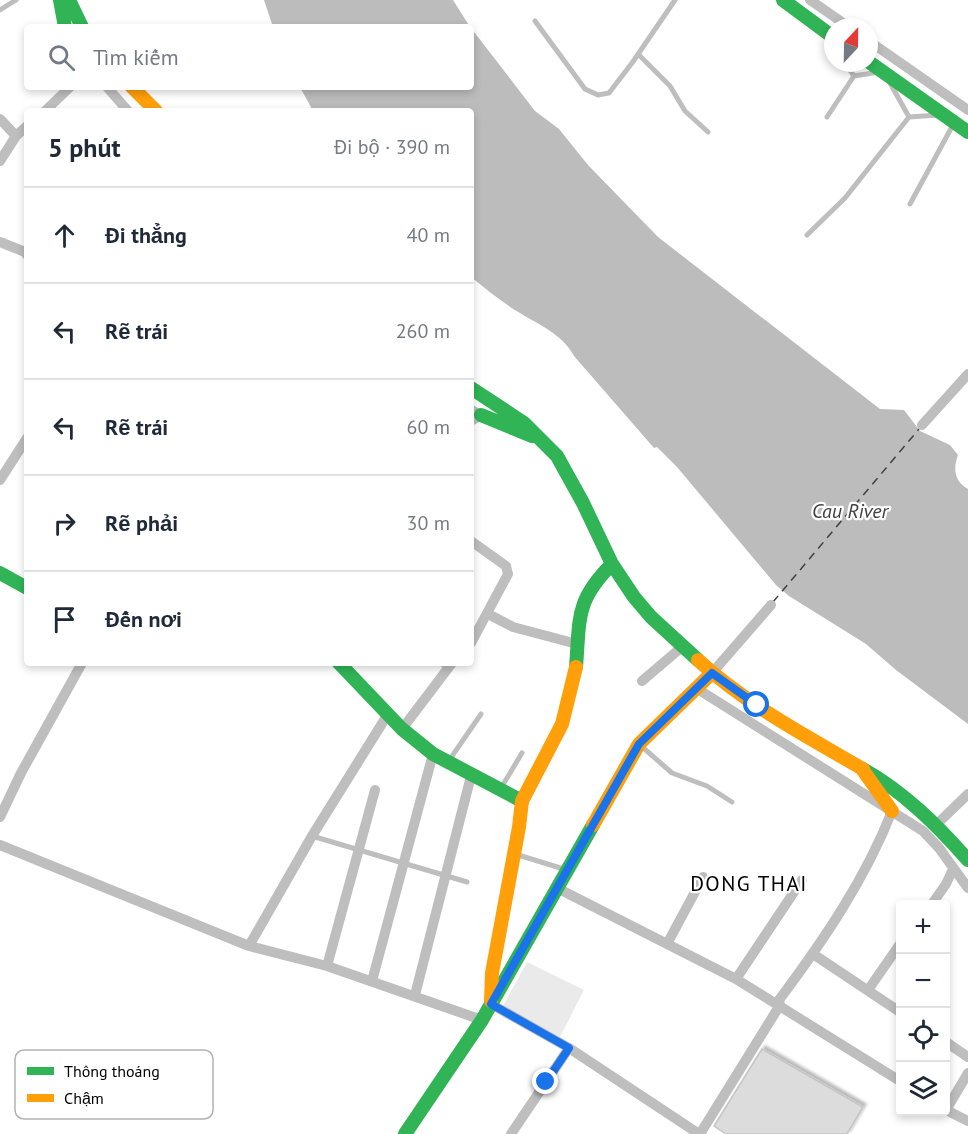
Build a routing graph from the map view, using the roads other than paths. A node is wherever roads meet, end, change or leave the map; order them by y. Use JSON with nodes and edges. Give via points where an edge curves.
{"nodes":[{"id":1,"x":16,"y":0,"type":"edge"},
{"id":2,"x":52,"y":0,"type":"edge"},
{"id":3,"x":60,"y":0,"type":"edge"},
{"id":4,"x":69,"y":0,"type":"edge"},
{"id":5,"x":675,"y":0,"type":"edge"},
{"id":6,"x":783,"y":0,"type":"edge"},
{"id":7,"x":810,"y":0,"type":"edge"},
{"id":8,"x":0,"y":10,"type":"edge"},
{"id":9,"x":836,"y":18,"type":"edge"},
{"id":10,"x":535,"y":21,"type":"dead end"},
{"id":11,"x":64,"y":24,"type":"edge"},
{"id":12,"x":64,"y":24,"type":"edge"},
{"id":13,"x":81,"y":24,"type":"edge"},
{"id":14,"x":819,"y":27,"type":"junction"},
{"id":15,"x":824,"y":31,"type":"edge"},
{"id":16,"x":824,"y":34,"type":"edge"},
{"id":17,"x":878,"y":47,"type":"edge"},
{"id":18,"x":638,"y":54,"type":"junction"},
{"id":19,"x":878,"y":68,"type":"edge"},
{"id":20,"x":851,"y":72,"type":"edge"},
{"id":21,"x":884,"y":72,"type":"junction"},
{"id":22,"x":854,"y":76,"type":"junction"},
{"id":23,"x":67,"y":90,"type":"edge"},
{"id":24,"x":110,"y":90,"type":"edge"},
{"id":25,"x":133,"y":90,"type":"edge"},
{"id":26,"x":135,"y":90,"type":"edge"},
{"id":27,"x":48,"y":108,"type":"edge"},
{"id":28,"x":125,"y":108,"type":"edge"},
{"id":29,"x":142,"y":108,"type":"edge"},
{"id":30,"x":153,"y":108,"type":"edge"},
{"id":31,"x":968,"y":110,"type":"edge"},
{"id":32,"x":827,"y":117,"type":"dead end"},
{"id":33,"x":909,"y":117,"type":"junction"},
{"id":34,"x":950,"y":118,"type":"junction"},
{"id":35,"x":0,"y":119,"type":"edge"},
{"id":36,"x":24,"y":129,"type":"edge"},
{"id":37,"x":708,"y":132,"type":"dead end"},
{"id":38,"x":968,"y":132,"type":"edge"},
{"id":39,"x":16,"y":136,"type":"junction"},
{"id":40,"x":0,"y":161,"type":"edge"},
{"id":41,"x":910,"y":204,"type":"dead end"},
{"id":42,"x":807,"y":235,"type":"dead end"},
{"id":43,"x":0,"y":242,"type":"edge"},
{"id":44,"x":24,"y":251,"type":"edge"},
{"id":45,"x":968,"y":374,"type":"edge"},
{"id":46,"x":474,"y":390,"type":"edge"},
{"id":47,"x":474,"y":415,"type":"edge"},
{"id":48,"x":922,"y":425,"type":"dead end"},
{"id":49,"x":543,"y":440,"type":"junction"},
{"id":50,"x":24,"y":443,"type":"edge"},
{"id":51,"x":0,"y":480,"type":"edge"},
{"id":52,"x":474,"y":543,"type":"edge"},
{"id":53,"x":612,"y":564,"type":"junction"},
{"id":54,"x":0,"y":573,"type":"edge"},
{"id":55,"x":24,"y":584,"type":"edge"},
{"id":56,"x":771,"y":605,"type":"dead end"},
{"id":57,"x":488,"y":614,"type":"junction"},
{"id":58,"x":474,"y":637,"type":"edge"},
{"id":59,"x":578,"y":644,"type":"junction"},
{"id":60,"x":683,"y":646,"type":"junction"},
{"id":61,"x":80,"y":666,"type":"edge"},
{"id":62,"x":347,"y":666,"type":"edge"},
{"id":63,"x":446,"y":666,"type":"edge"},
{"id":64,"x":712,"y":673,"type":"junction"},
{"id":65,"x":642,"y":681,"type":"dead end"},
{"id":66,"x":696,"y":688,"type":"junction"},
{"id":67,"x":388,"y":714,"type":"junction"},
{"id":68,"x":481,"y":714,"type":"dead end"},
{"id":69,"x":402,"y":729,"type":"junction"},
{"id":70,"x":639,"y":744,"type":"junction"},
{"id":71,"x":522,"y":753,"type":"dead end"},
{"id":72,"x":433,"y":754,"type":"junction"},
{"id":73,"x":447,"y":763,"type":"junction"},
{"id":74,"x":860,"y":767,"type":"junction"},
{"id":75,"x":471,"y":776,"type":"junction"},
{"id":76,"x":375,"y":790,"type":"dead end"},
{"id":77,"x":500,"y":790,"type":"junction"},
{"id":78,"x":968,"y":794,"type":"edge"},
{"id":79,"x":522,"y":801,"type":"junction"},
{"id":80,"x":732,"y":802,"type":"dead end"},
{"id":81,"x":892,"y":811,"type":"junction"},
{"id":82,"x":0,"y":817,"type":"edge"},
{"id":83,"x":937,"y":824,"type":"junction"},
{"id":84,"x":312,"y":836,"type":"junction"},
{"id":85,"x":0,"y":845,"type":"edge"},
{"id":86,"x":358,"y":851,"type":"junction"},
{"id":87,"x":514,"y":853,"type":"junction"},
{"id":88,"x":968,"y":860,"type":"edge"},
{"id":89,"x":403,"y":862,"type":"junction"},
{"id":90,"x":953,"y":869,"type":"junction"},
{"id":91,"x":567,"y":870,"type":"junction"},
{"id":92,"x":447,"y":875,"type":"junction"},
{"id":93,"x":703,"y":877,"type":"dead end"},
{"id":94,"x":802,"y":880,"type":"dead end"},
{"id":95,"x":467,"y":882,"type":"dead end"},
{"id":96,"x":557,"y":888,"type":"junction"},
{"id":97,"x":968,"y":888,"type":"edge"},
{"id":98,"x":935,"y":900,"type":"edge"},
{"id":99,"x":667,"y":944,"type":"junction"},
{"id":100,"x":249,"y":946,"type":"junction"},
{"id":101,"x":896,"y":950,"type":"edge"},
{"id":102,"x":813,"y":954,"type":"junction"},
{"id":103,"x":327,"y":966,"type":"junction"},
{"id":104,"x":736,"y":979,"type":"junction"},
{"id":105,"x":372,"y":981,"type":"junction"},
{"id":106,"x":868,"y":990,"type":"junction"},
{"id":107,"x":415,"y":995,"type":"junction"},
{"id":108,"x":778,"y":1002,"type":"junction"},
{"id":109,"x":491,"y":1004,"type":"junction"},
{"id":110,"x":896,"y":1009,"type":"edge"},
{"id":111,"x":482,"y":1020,"type":"junction"},
{"id":112,"x":950,"y":1045,"type":"edge"},
{"id":113,"x":569,"y":1048,"type":"junction"},
{"id":114,"x":968,"y":1057,"type":"edge"},
{"id":115,"x":968,"y":1073,"type":"edge"},
{"id":116,"x":896,"y":1078,"type":"edge"},
{"id":117,"x":950,"y":1103,"type":"edge"},
{"id":118,"x":950,"y":1112,"type":"edge"},
{"id":119,"x":968,"y":1121,"type":"edge"},
{"id":120,"x":696,"y":1133,"type":"edge"},
{"id":121,"x":405,"y":1134,"type":"edge"},
{"id":122,"x":511,"y":1134,"type":"edge"}],
"edges":[{"from":1,"to":8,"type":"lane"},
{"from":2,"to":11,"type":"street"},
{"from":3,"to":12,"type":"main road"},
{"from":4,"to":13,"type":"main road"},
{"from":5,"to":18,"type":"lane"},
{"from":6,"to":14,"type":"main road"},
{"from":7,"to":9,"type":"street"},
{"from":10,"to":18,"type":"lane","via":[[585,89],[598,95],[609,93]]},
{"from":14,"to":15,"type":"main road"},
{"from":14,"to":16,"type":"lane"},
{"from":17,"to":31,"type":"street"},
{"from":18,"to":37,"type":"lane","via":[[670,86],[685,111]]},
{"from":19,"to":21,"type":"main road"},
{"from":20,"to":22,"type":"lane"},
{"from":21,"to":22,"type":"lane"},
{"from":21,"to":33,"type":"lane"},
{"from":21,"to":34,"type":"main road"},
{"from":22,"to":32,"type":"lane"},
{"from":23,"to":27,"type":"street"},
{"from":24,"to":28,"type":"street"},
{"from":25,"to":29,"type":"main road"},
{"from":26,"to":30,"type":"main road"},
{"from":33,"to":34,"type":"lane"},
{"from":33,"to":42,"type":"lane","via":[[841,202]]},
{"from":34,"to":38,"type":"main road"},
{"from":34,"to":41,"type":"lane"},
{"from":35,"to":39,"type":"street"},
{"from":36,"to":39,"type":"street"},
{"from":39,"to":40,"type":"street"},
{"from":43,"to":44,"type":"street"},
{"from":45,"to":48,"type":"street"},
{"from":46,"to":49,"type":"main road"},
{"from":47,"to":49,"type":"main road"},
{"from":49,"to":53,"type":"main road","via":[[557,456]]},
{"from":50,"to":51,"type":"street"},
{"from":52,"to":57,"type":"street","via":[[506,566],[508,574]]},
{"from":53,"to":59,"type":"main road","via":[[583,602]]},
{"from":53,"to":60,"type":"main road","via":[[634,597]]},
{"from":54,"to":55,"type":"main road"},
{"from":56,"to":64,"type":"street"},
{"from":57,"to":58,"type":"street"},
{"from":57,"to":59,"type":"street","via":[[513,627]]},
{"from":59,"to":79,"type":"main road","via":[[562,724]]},
{"from":60,"to":64,"type":"main road"},
{"from":60,"to":65,"type":"street"},
{"from":61,"to":82,"type":"street"},
{"from":62,"to":67,"type":"main road"},
{"from":63,"to":69,"type":"street"},
{"from":64,"to":66,"type":"main road"},
{"from":64,"to":74,"type":"main road","via":[[796,732]]},
{"from":66,"to":70,"type":"main road"},
{"from":66,"to":81,"type":"street"},
{"from":67,"to":69,"type":"main road"},
{"from":67,"to":84,"type":"street"},
{"from":68,"to":73,"type":"lane"},
{"from":69,"to":72,"type":"main road"},
{"from":70,"to":80,"type":"lane","via":[[672,773],[707,786]]},
{"from":70,"to":91,"type":"main road"},
{"from":71,"to":77,"type":"lane"},
{"from":72,"to":73,"type":"main road"},
{"from":72,"to":89,"type":"street"},
{"from":73,"to":75,"type":"main road"},
{"from":74,"to":81,"type":"main road"},
{"from":74,"to":83,"type":"main road","via":[[900,792]]},
{"from":75,"to":77,"type":"main road"},
{"from":75,"to":92,"type":"street"},
{"from":76,"to":86,"type":"street"},
{"from":77,"to":79,"type":"main road"},
{"from":78,"to":83,"type":"street"},
{"from":79,"to":87,"type":"main road"},
{"from":81,"to":90,"type":"street","via":[[923,831]]},
{"from":81,"to":102,"type":"street","via":[[862,876]]},
{"from":83,"to":88,"type":"main road"},
{"from":84,"to":86,"type":"lane"},
{"from":84,"to":100,"type":"street"},
{"from":85,"to":100,"type":"street"},
{"from":86,"to":89,"type":"lane"},
{"from":86,"to":103,"type":"street"},
{"from":87,"to":91,"type":"lane"},
{"from":87,"to":109,"type":"main road","via":[[492,973]]},
{"from":89,"to":92,"type":"lane"},
{"from":89,"to":105,"type":"street"},
{"from":90,"to":97,"type":"street"},
{"from":90,"to":98,"type":"street"},
{"from":91,"to":96,"type":"main road"},
{"from":92,"to":95,"type":"lane"},
{"from":92,"to":107,"type":"street"},
{"from":93,"to":99,"type":"street"},
{"from":94,"to":104,"type":"street"},
{"from":96,"to":99,"type":"street"},
{"from":96,"to":109,"type":"main road"},
{"from":99,"to":104,"type":"street"},
{"from":100,"to":103,"type":"street"},
{"from":101,"to":106,"type":"street"},
{"from":102,"to":106,"type":"street"},
{"from":102,"to":108,"type":"street"},
{"from":103,"to":105,"type":"street"},
{"from":104,"to":108,"type":"street"},
{"from":105,"to":107,"type":"street"},
{"from":106,"to":110,"type":"street"},
{"from":107,"to":111,"type":"street"},
{"from":108,"to":116,"type":"street"},
{"from":108,"to":120,"type":"street"},
{"from":109,"to":111,"type":"main road"},
{"from":109,"to":113,"type":"street"},
{"from":111,"to":121,"type":"main road"},
{"from":112,"to":114,"type":"street"},
{"from":113,"to":120,"type":"street"},
{"from":113,"to":122,"type":"street"},
{"from":115,"to":117,"type":"street"},
{"from":118,"to":119,"type":"street"}]}
